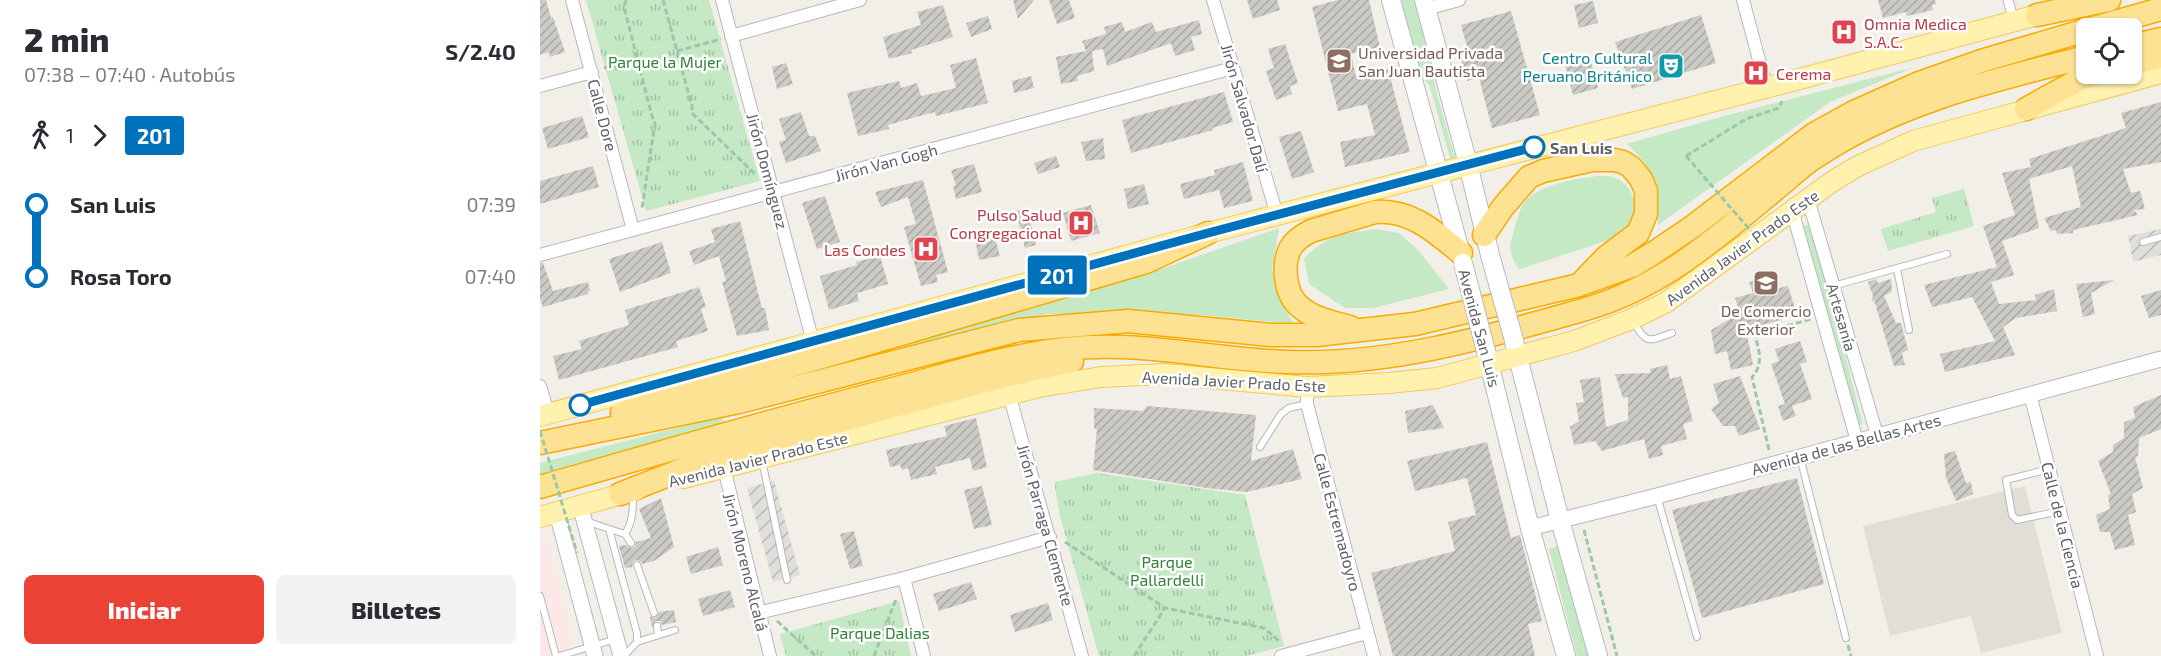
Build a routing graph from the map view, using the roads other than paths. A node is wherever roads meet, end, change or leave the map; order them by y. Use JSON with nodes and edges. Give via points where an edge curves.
{"nodes":[{"id":1,"x":572,"y":0,"type":"edge"},
{"id":2,"x":722,"y":0,"type":"edge"},
{"id":3,"x":860,"y":0,"type":"edge"},
{"id":4,"x":1213,"y":0,"type":"edge"},
{"id":5,"x":1391,"y":0,"type":"edge"},
{"id":6,"x":1459,"y":0,"type":"edge"},
{"id":7,"x":1743,"y":0,"type":"edge"},
{"id":8,"x":2008,"y":0,"type":"edge"},
{"id":9,"x":2089,"y":0,"type":"edge"},
{"id":10,"x":2109,"y":0,"type":"edge"},
{"id":11,"x":1425,"y":4,"type":"edge"},
{"id":12,"x":2161,"y":9,"type":"edge"},
{"id":13,"x":2037,"y":15,"type":"junction"},
{"id":14,"x":2129,"y":18,"type":"edge"},
{"id":15,"x":2014,"y":22,"type":"junction"},
{"id":16,"x":2076,"y":33,"type":"edge"},
{"id":17,"x":731,"y":36,"type":"junction"},
{"id":18,"x":2161,"y":39,"type":"edge"},
{"id":19,"x":2142,"y":44,"type":"edge"},
{"id":20,"x":2161,"y":56,"type":"edge"},
{"id":21,"x":2076,"y":59,"type":"edge"},
{"id":22,"x":2142,"y":61,"type":"edge"},
{"id":23,"x":1233,"y":68,"type":"junction"},
{"id":24,"x":592,"y":72,"type":"junction"},
{"id":25,"x":2161,"y":73,"type":"edge"},
{"id":26,"x":2076,"y":81,"type":"edge"},
{"id":27,"x":540,"y":86,"type":"edge"},
{"id":28,"x":1766,"y":86,"type":"junction"},
{"id":29,"x":2026,"y":109,"type":"junction"},
{"id":30,"x":1468,"y":164,"type":"junction"},
{"id":31,"x":1439,"y":172,"type":"junction"},
{"id":32,"x":774,"y":192,"type":"junction"},
{"id":33,"x":1808,"y":199,"type":"junction"},
{"id":34,"x":1792,"y":210,"type":"junction"},
{"id":35,"x":1277,"y":215,"type":"junction"},
{"id":36,"x":636,"y":230,"type":"junction"},
{"id":37,"x":1208,"y":233,"type":"junction"},
{"id":38,"x":2161,"y":237,"type":"edge"},
{"id":39,"x":2143,"y":242,"type":"dead end"},
{"id":40,"x":1487,"y":245,"type":"junction"},
{"id":41,"x":1947,"y":254,"type":"dead end"},
{"id":42,"x":540,"y":255,"type":"edge"},
{"id":43,"x":1462,"y":258,"type":"junction"},
{"id":44,"x":1897,"y":268,"type":"junction"},
{"id":45,"x":1579,"y":285,"type":"junction"},
{"id":46,"x":1833,"y":286,"type":"junction"},
{"id":47,"x":1632,"y":320,"type":"junction"},
{"id":48,"x":1360,"y":330,"type":"junction"},
{"id":49,"x":1909,"y":330,"type":"dead end"},
{"id":50,"x":1672,"y":333,"type":"dead end"},
{"id":51,"x":813,"y":342,"type":"junction"},
{"id":52,"x":1516,"y":348,"type":"junction"},
{"id":53,"x":1175,"y":352,"type":"junction"},
{"id":54,"x":1488,"y":357,"type":"junction"},
{"id":55,"x":2161,"y":359,"type":"edge"},
{"id":56,"x":540,"y":386,"type":"edge"},
{"id":57,"x":1009,"y":394,"type":"junction"},
{"id":58,"x":2030,"y":394,"type":"junction"},
{"id":59,"x":1307,"y":396,"type":"junction"},
{"id":60,"x":544,"y":428,"type":"edge"},
{"id":61,"x":1876,"y":435,"type":"junction"},
{"id":62,"x":1857,"y":441,"type":"junction"},
{"id":63,"x":1260,"y":447,"type":"dead end"},
{"id":64,"x":1800,"y":456,"type":"junction"},
{"id":65,"x":761,"y":458,"type":"junction"},
{"id":66,"x":724,"y":468,"type":"junction"},
{"id":67,"x":2049,"y":469,"type":"junction"},
{"id":68,"x":540,"y":487,"type":"edge"},
{"id":69,"x":626,"y":492,"type":"junction"},
{"id":70,"x":1657,"y":496,"type":"junction"},
{"id":71,"x":2060,"y":511,"type":"junction"},
{"id":72,"x":582,"y":513,"type":"junction"},
{"id":73,"x":549,"y":515,"type":"edge"},
{"id":74,"x":1560,"y":520,"type":"junction"},
{"id":75,"x":1530,"y":528,"type":"junction"},
{"id":76,"x":609,"y":529,"type":"junction"},
{"id":77,"x":625,"y":534,"type":"junction"},
{"id":78,"x":1050,"y":537,"type":"junction"},
{"id":79,"x":631,"y":543,"type":"dead end"},
{"id":80,"x":637,"y":565,"type":"dead end"},
{"id":81,"x":904,"y":578,"type":"junction"},
{"id":82,"x":787,"y":580,"type":"dead end"},
{"id":83,"x":540,"y":596,"type":"edge"},
{"id":84,"x":762,"y":612,"type":"junction"},
{"id":85,"x":654,"y":613,"type":"dead end"},
{"id":86,"x":657,"y":626,"type":"dead end"},
{"id":87,"x":675,"y":630,"type":"dead end"},
{"id":88,"x":1367,"y":633,"type":"junction"},
{"id":89,"x":658,"y":635,"type":"junction"},
{"id":90,"x":1697,"y":637,"type":"dead end"},
{"id":91,"x":1846,"y":638,"type":"dead end"},
{"id":92,"x":616,"y":639,"type":"junction"},
{"id":93,"x":637,"y":642,"type":"junction"},
{"id":94,"x":594,"y":651,"type":"edge"},
{"id":95,"x":1287,"y":654,"type":"edge"},
{"id":96,"x":558,"y":656,"type":"edge"},
{"id":97,"x":623,"y":656,"type":"edge"},
{"id":98,"x":770,"y":656,"type":"edge"},
{"id":99,"x":924,"y":656,"type":"edge"},
{"id":100,"x":1082,"y":656,"type":"edge"},
{"id":101,"x":1374,"y":656,"type":"edge"},
{"id":102,"x":1566,"y":656,"type":"edge"},
{"id":103,"x":1598,"y":656,"type":"edge"},
{"id":104,"x":2097,"y":656,"type":"edge"}],
"edges":[{"from":1,"to":24,"type":"street","name":"Calle Dore"},
{"from":2,"to":17,"type":"street","name":"Jirón Domínguez"},
{"from":3,"to":17,"type":"street"},
{"from":4,"to":23,"type":"street","name":"Jirón Salvador Dalí"},
{"from":5,"to":31,"type":"main road","name":"Avenida San Luis"},
{"from":6,"to":11,"type":"street"},
{"from":7,"to":28,"type":"street"},
{"from":8,"to":15,"type":"street"},
{"from":9,"to":13,"type":"main road"},
{"from":10,"to":13,"type":"highway"},
{"from":11,"to":30,"type":"main road","name":"Avenida San Luis"},
{"from":12,"to":14,"type":"highway"},
{"from":13,"to":15,"type":"main road"},
{"from":15,"to":28,"type":"main road"},
{"from":16,"to":45,"type":"highway","via":[[1918,83],[1854,112],[1814,134],[1652,254],[1632,266]]},
{"from":17,"to":32,"type":"street","name":"Jirón Domínguez"},
{"from":18,"to":19,"type":"highway"},
{"from":20,"to":22,"type":"highway"},
{"from":21,"to":53,"type":"highway","name":"Avenida Javier Prado Este","via":[[1976,84],[1871,125],[1816,156],[1678,267],[1644,287],[1590,308],[1418,352],[1347,362],[1234,360]]},
{"from":23,"to":32,"type":"street","name":"Jirón Van Gogh"},
{"from":23,"to":35,"type":"street","name":"Jirón Salvador Dalí"},
{"from":24,"to":27,"type":"street"},
{"from":24,"to":36,"type":"street","name":"Calle Dore"},
{"from":25,"to":29,"type":"main road","name":"Avenida Javier Prado Este"},
{"from":26,"to":29,"type":"highway"},
{"from":28,"to":30,"type":"main road"},
{"from":29,"to":33,"type":"main road","name":"Avenida Javier Prado Este","via":[[1913,141],[1858,166]]},
{"from":30,"to":31,"type":"main road"},
{"from":30,"to":40,"type":"main road","name":"Avenida San Luis"},
{"from":31,"to":35,"type":"main road"},
{"from":31,"to":43,"type":"main road","name":"Avenida San Luis"},
{"from":32,"to":36,"type":"street","name":"Jirón Van Gogh"},
{"from":32,"to":51,"type":"street","name":"Jirón Domínguez"},
{"from":33,"to":34,"type":"main road","name":"Avenida Javier Prado Este"},
{"from":33,"to":46,"type":"street","name":"Artesanía"},
{"from":34,"to":47,"type":"main road","name":"Avenida Javier Prado Este","via":[[1687,288]]},
{"from":34,"to":62,"type":"street","name":"Artesanía"},
{"from":35,"to":37,"type":"main road"},
{"from":36,"to":42,"type":"street","name":"Jirón Van Gogh"},
{"from":37,"to":51,"type":"main road"},
{"from":37,"to":60,"type":"highway","via":[[1146,262],[833,354],[632,409]]},
{"from":38,"to":39,"type":"lane"},
{"from":40,"to":45,"type":"highway","via":[[1503,207],[1529,177],[1592,160],[1623,162],[1641,179],[1646,191],[1646,214],[1638,233],[1606,257]]},
{"from":40,"to":52,"type":"main road","name":"Avenida San Luis","bridge":true},
{"from":41,"to":44,"type":"lane"},
{"from":43,"to":48,"type":"highway","via":[[1428,226],[1386,211],[1302,236],[1290,248],[1286,274],[1289,292],[1298,306],[1319,318]]},
{"from":43,"to":54,"type":"main road","name":"Avenida San Luis","bridge":true},
{"from":44,"to":46,"type":"lane"},
{"from":44,"to":49,"type":"lane"},
{"from":45,"to":48,"type":"highway","via":[[1415,324]]},
{"from":46,"to":61,"type":"street","name":"Artesanía"},
{"from":47,"to":50,"type":"lane","via":[[1649,341]]},
{"from":47,"to":52,"type":"main road","name":"Avenida Javier Prado Este","via":[[1582,338]]},
{"from":48,"to":60,"type":"highway","via":[[1271,335],[1128,321],[1019,330],[740,402]]},
{"from":51,"to":60,"type":"main road"},
{"from":52,"to":54,"type":"main road","name":"Avenida Javier Prado Este"},
{"from":52,"to":74,"type":"main road","name":"Avenida San Luis"},
{"from":53,"to":68,"type":"highway","name":"Avenida Javier Prado Este","via":[[1071,348],[1030,354]]},
{"from":53,"to":69,"type":"highway","via":[[1076,360],[1008,375],[730,451]]},
{"from":54,"to":59,"type":"main road","name":"Avenida Javier Prado Este","via":[[1437,378]]},
{"from":54,"to":75,"type":"main road","name":"Avenida San Luis"},
{"from":55,"to":58,"type":"street","name":"Avenida de las Bellas Artes"},
{"from":56,"to":60,"type":"street"},
{"from":57,"to":59,"type":"main road","name":"Avenida Javier Prado Este","via":[[1068,381],[1164,374]]},
{"from":57,"to":65,"type":"main road","name":"Avenida Javier Prado Este"},
{"from":57,"to":78,"type":"street","name":"Jirón Parraga Clemente"},
{"from":58,"to":61,"type":"street","name":"Avenida de las Bellas Artes"},
{"from":58,"to":67,"type":"street","name":"Calle de la Ciencia"},
{"from":59,"to":63,"type":"lane","via":[[1281,414]]},
{"from":59,"to":88,"type":"street","name":"Calle Estremadoyro"},
{"from":61,"to":62,"type":"street","name":"Avenida de las Bellas Artes"},
{"from":62,"to":64,"type":"street","name":"Avenida de las Bellas Artes"},
{"from":64,"to":70,"type":"street","name":"Avenida de las Bellas Artes"},
{"from":64,"to":91,"type":"lane"},
{"from":65,"to":66,"type":"main road","name":"Avenida Javier Prado Este"},
{"from":65,"to":82,"type":"lane"},
{"from":66,"to":69,"type":"main road","name":"Avenida Javier Prado Este"},
{"from":66,"to":84,"type":"street","name":"Jirón Moreno Alcalá"},
{"from":67,"to":71,"type":"street","name":"Calle de la Ciencia"},
{"from":67,"to":71,"type":"lane","via":[[2006,480],[2012,515],[2017,520]]},
{"from":69,"to":72,"type":"main road","name":"Avenida Javier Prado Este"},
{"from":69,"to":77,"type":"lane","via":[[633,512]]},
{"from":70,"to":74,"type":"street","name":"Avenida de las Bellas Artes"},
{"from":70,"to":90,"type":"lane"},
{"from":71,"to":104,"type":"street","name":"Calle de la Ciencia"},
{"from":72,"to":73,"type":"main road","name":"Avenida Javier Prado Este"},
{"from":72,"to":76,"type":"lane"},
{"from":72,"to":92,"type":"street"},
{"from":73,"to":94,"type":"street"},
{"from":74,"to":75,"type":"street","name":"Avenida de las Bellas Artes"},
{"from":74,"to":103,"type":"main road","name":"Avenida San Luis"},
{"from":75,"to":102,"type":"main road","name":"Avenida San Luis"},
{"from":76,"to":77,"type":"lane"},
{"from":76,"to":93,"type":"lane"},
{"from":77,"to":79,"type":"lane"},
{"from":78,"to":81,"type":"street"},
{"from":78,"to":100,"type":"street","name":"Jirón Parraga Clemente"},
{"from":80,"to":85,"type":"lane"},
{"from":81,"to":84,"type":"street"},
{"from":81,"to":99,"type":"street"},
{"from":83,"to":96,"type":"lane"},
{"from":84,"to":98,"type":"street","name":"Jirón Moreno Alcalá"},
{"from":86,"to":89,"type":"lane"},
{"from":87,"to":89,"type":"lane"},
{"from":88,"to":95,"type":"street"},
{"from":88,"to":101,"type":"street","name":"Calle Estremadoyro"},
{"from":89,"to":93,"type":"lane"},
{"from":92,"to":94,"type":"lane"},
{"from":92,"to":97,"type":"street"},
{"from":93,"to":97,"type":"lane"},
{"from":94,"to":96,"type":"lane"}]}
